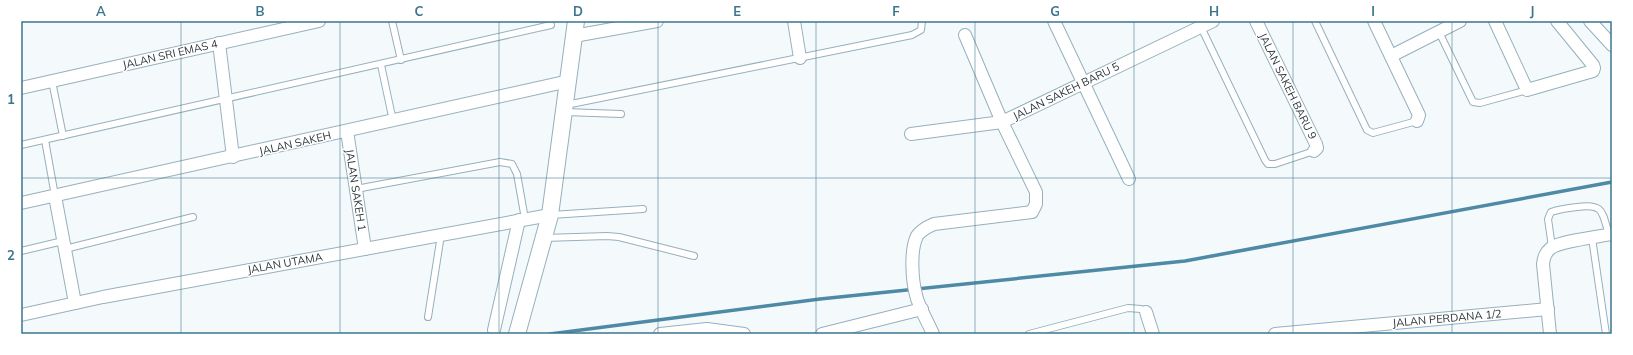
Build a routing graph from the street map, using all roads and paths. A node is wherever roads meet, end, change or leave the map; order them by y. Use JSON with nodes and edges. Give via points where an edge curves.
{"nodes":[{"id":1,"x":319,"y":21,"type":"edge"},
{"id":2,"x":392,"y":21,"type":"edge"},
{"id":3,"x":658,"y":21,"type":"edge"},
{"id":4,"x":794,"y":21,"type":"edge"},
{"id":5,"x":922,"y":21,"type":"edge"},
{"id":6,"x":1054,"y":21,"type":"edge"},
{"id":7,"x":1212,"y":21,"type":"edge"},
{"id":8,"x":1256,"y":21,"type":"edge"},
{"id":9,"x":1315,"y":21,"type":"edge"},
{"id":10,"x":1374,"y":21,"type":"edge"},
{"id":11,"x":1460,"y":21,"type":"edge"},
{"id":12,"x":1496,"y":21,"type":"edge"},
{"id":13,"x":1557,"y":21,"type":"edge"},
{"id":14,"x":1590,"y":21,"type":"edge"},
{"id":15,"x":1200,"y":24,"type":"edge"},
{"id":16,"x":551,"y":25,"type":"dead end"},
{"id":17,"x":575,"y":29,"type":"edge"},
{"id":18,"x":1439,"y":32,"type":"junction"},
{"id":19,"x":965,"y":35,"type":"dead end"},
{"id":20,"x":219,"y":43,"type":"junction"},
{"id":21,"x":1612,"y":45,"type":"edge"},
{"id":22,"x":1391,"y":56,"type":"junction"},
{"id":23,"x":800,"y":58,"type":"junction"},
{"id":24,"x":401,"y":60,"type":"junction"},
{"id":25,"x":381,"y":65,"type":"junction"},
{"id":26,"x":52,"y":81,"type":"junction"},
{"id":27,"x":569,"y":81,"type":"junction"},
{"id":28,"x":1083,"y":84,"type":"junction"},
{"id":29,"x":21,"y":88,"type":"edge"},
{"id":30,"x":1527,"y":90,"type":"junction"},
{"id":31,"x":225,"y":98,"type":"junction"},
{"id":32,"x":565,"y":108,"type":"junction"},
{"id":33,"x":621,"y":114,"type":"dead end"},
{"id":34,"x":393,"y":121,"type":"junction"},
{"id":35,"x":1417,"y":121,"type":"joint"},
{"id":36,"x":1002,"y":122,"type":"junction"},
{"id":37,"x":347,"y":131,"type":"junction"},
{"id":38,"x":911,"y":134,"type":"dead end"},
{"id":39,"x":63,"y":136,"type":"junction"},
{"id":40,"x":45,"y":140,"type":"junction"},
{"id":41,"x":21,"y":145,"type":"edge"},
{"id":42,"x":1314,"y":151,"type":"joint"},
{"id":43,"x":233,"y":157,"type":"junction"},
{"id":44,"x":1129,"y":179,"type":"dead end"},
{"id":45,"x":356,"y":188,"type":"junction"},
{"id":46,"x":55,"y":196,"type":"junction"},
{"id":47,"x":21,"y":203,"type":"edge"},
{"id":48,"x":643,"y":209,"type":"dead end"},
{"id":49,"x":550,"y":215,"type":"junction"},
{"id":50,"x":193,"y":217,"type":"dead end"},
{"id":51,"x":522,"y":220,"type":"junction"},
{"id":52,"x":441,"y":235,"type":"junction"},
{"id":53,"x":1610,"y":235,"type":"edge"},
{"id":54,"x":544,"y":238,"type":"junction"},
{"id":55,"x":1592,"y":238,"type":"junction"},
{"id":56,"x":64,"y":245,"type":"junction"},
{"id":57,"x":1552,"y":247,"type":"junction"},
{"id":58,"x":365,"y":249,"type":"junction"},
{"id":59,"x":21,"y":251,"type":"edge"},
{"id":60,"x":694,"y":256,"type":"dead end"},
{"id":61,"x":75,"y":303,"type":"junction"},
{"id":62,"x":922,"y":309,"type":"junction"},
{"id":63,"x":1548,"y":309,"type":"junction"},
{"id":64,"x":1146,"y":312,"type":"joint"},
{"id":65,"x":21,"y":315,"type":"edge"},
{"id":66,"x":428,"y":317,"type":"dead end"},
{"id":67,"x":494,"y":330,"type":"dead end"},
{"id":68,"x":517,"y":334,"type":"edge"},
{"id":69,"x":660,"y":334,"type":"edge"},
{"id":70,"x":744,"y":334,"type":"edge"},
{"id":71,"x":822,"y":334,"type":"edge"},
{"id":72,"x":933,"y":334,"type":"edge"},
{"id":73,"x":1029,"y":334,"type":"edge"},
{"id":74,"x":1152,"y":334,"type":"edge"},
{"id":75,"x":1275,"y":334,"type":"edge"},
{"id":76,"x":1550,"y":334,"type":"edge"},
{"id":77,"x":1606,"y":334,"type":"edge"}],
"edges":[{"from":1,"to":20,"type":"street","name":"JALAN SRI EMAS 4"},
{"from":2,"to":24,"type":"lane"},
{"from":3,"to":17,"type":"street"},
{"from":4,"to":23,"type":"street"},
{"from":5,"to":23,"type":"lane","via":[[921,30],[912,35]]},
{"from":6,"to":28,"type":"street"},
{"from":7,"to":15,"type":"street","name":"JALAN SAKEH BARU 5"},
{"from":8,"to":42,"type":"street","name":"JALAN SAKEH BARU 9","via":[[1316,144],[1317,148]]},
{"from":9,"to":35,"type":"lane","via":[[1367,130],[1373,133]]},
{"from":10,"to":22,"type":"street"},
{"from":11,"to":18,"type":"street"},
{"from":12,"to":30,"type":"street"},
{"from":13,"to":30,"type":"street","via":[[1593,65],[1593,71]]},
{"from":14,"to":21,"type":"street"},
{"from":15,"to":28,"type":"street","name":"JALAN SAKEH BARU 5"},
{"from":15,"to":42,"type":"lane","via":[[1268,164]]},
{"from":16,"to":24,"type":"lane"},
{"from":17,"to":27,"type":"street"},
{"from":18,"to":22,"type":"street"},
{"from":18,"to":30,"type":"lane","via":[[1474,102],[1480,103]]},
{"from":19,"to":36,"type":"street"},
{"from":20,"to":26,"type":"street","name":"JALAN SRI EMAS 4"},
{"from":20,"to":31,"type":"street"},
{"from":22,"to":35,"type":"street","via":[[1419,115]]},
{"from":23,"to":32,"type":"lane"},
{"from":24,"to":25,"type":"lane"},
{"from":25,"to":31,"type":"lane"},
{"from":25,"to":34,"type":"lane"},
{"from":26,"to":29,"type":"street","name":"JALAN SRI EMAS 4"},
{"from":26,"to":39,"type":"lane"},
{"from":27,"to":32,"type":"street"},
{"from":27,"to":34,"type":"street","name":"JALAN SAKEH"},
{"from":28,"to":36,"type":"street","name":"JALAN SAKEH BARU 5"},
{"from":28,"to":44,"type":"street"},
{"from":31,"to":39,"type":"lane"},
{"from":31,"to":43,"type":"street"},
{"from":32,"to":33,"type":"lane"},
{"from":32,"to":49,"type":"street"},
{"from":34,"to":37,"type":"street","name":"JALAN SAKEH"},
{"from":36,"to":38,"type":"street","name":"JALAN SAKEH BARU 5"},
{"from":36,"to":62,"type":"street","via":[[1036,192],[1036,204],[1032,212],[934,224],[924,228],[917,236],[913,251],[916,296]]},
{"from":37,"to":43,"type":"street","name":"JALAN SAKEH"},
{"from":37,"to":45,"type":"street","name":"JALAN SAKEH 1"},
{"from":39,"to":40,"type":"lane"},
{"from":40,"to":41,"type":"lane"},
{"from":40,"to":46,"type":"lane"},
{"from":43,"to":46,"type":"street","name":"JALAN SAKEH"},
{"from":45,"to":51,"type":"lane","via":[[500,162],[512,164],[517,174]]},
{"from":45,"to":58,"type":"street","name":"JALAN SAKEH 1"},
{"from":46,"to":47,"type":"street","name":"JALAN SAKEH"},
{"from":46,"to":56,"type":"street"},
{"from":48,"to":49,"type":"lane"},
{"from":49,"to":51,"type":"street","name":"JALAN UTAMA"},
{"from":49,"to":54,"type":"street"},
{"from":50,"to":56,"type":"lane"},
{"from":51,"to":52,"type":"street","name":"JALAN UTAMA"},
{"from":51,"to":67,"type":"street"},
{"from":52,"to":58,"type":"street","name":"JALAN UTAMA"},
{"from":52,"to":66,"type":"lane"},
{"from":53,"to":55,"type":"street"},
{"from":53,"to":57,"type":"lane","via":[[1602,212],[1597,206],[1558,209],[1551,212],[1548,219]]},
{"from":54,"to":60,"type":"lane","via":[[619,237]]},
{"from":54,"to":68,"type":"street"},
{"from":55,"to":57,"type":"street"},
{"from":55,"to":77,"type":"lane"},
{"from":56,"to":59,"type":"lane"},
{"from":56,"to":61,"type":"street"},
{"from":57,"to":63,"type":"street","via":[[1545,254],[1543,264]]},
{"from":58,"to":61,"type":"street","name":"JALAN UTAMA"},
{"from":61,"to":65,"type":"street","name":"JALAN UTAMA"},
{"from":62,"to":71,"type":"street"},
{"from":62,"to":72,"type":"street"},
{"from":63,"to":75,"type":"street","name":"JALAN PERDANA 1/2"},
{"from":63,"to":76,"type":"street"},
{"from":64,"to":73,"type":"lane","via":[[1128,308]]},
{"from":64,"to":74,"type":"street"},
{"from":69,"to":70,"type":"street","via":[[707,329]]}]}
